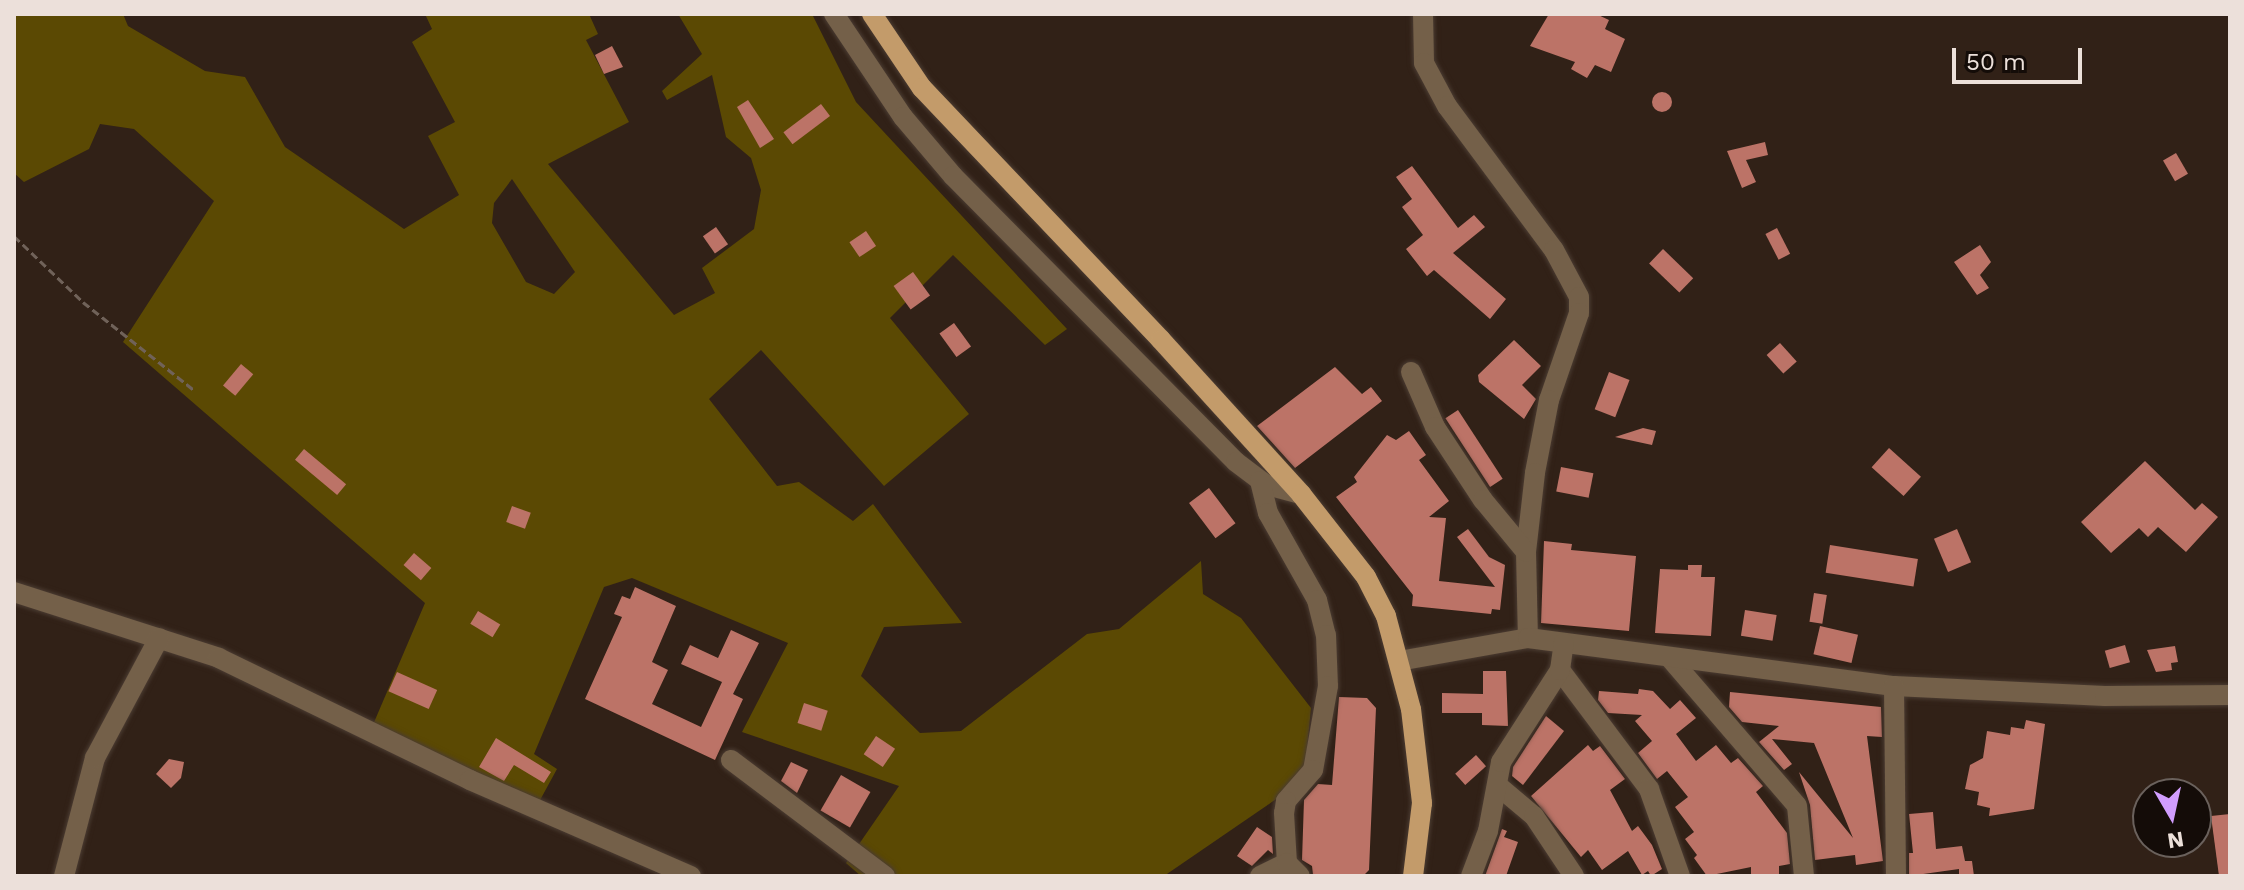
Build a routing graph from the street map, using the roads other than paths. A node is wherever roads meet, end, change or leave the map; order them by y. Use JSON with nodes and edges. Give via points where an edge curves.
{"nodes":[{"id":1,"x":834,"y":14,"type":"edge"},
{"id":2,"x":872,"y":14,"type":"edge"},
{"id":3,"x":1423,"y":14,"type":"edge"},
{"id":4,"x":1411,"y":372,"type":"dead end"},
{"id":5,"x":1260,"y":481,"type":"junction"},
{"id":6,"x":1301,"y":494,"type":"junction"},
{"id":7,"x":1526,"y":552,"type":"junction"},
{"id":8,"x":14,"y":592,"type":"edge"},
{"id":9,"x":159,"y":638,"type":"junction"},
{"id":10,"x":1528,"y":638,"type":"junction"},
{"id":11,"x":1564,"y":643,"type":"junction"},
{"id":12,"x":1669,"y":657,"type":"junction"},
{"id":13,"x":1399,"y":661,"type":"junction"},
{"id":14,"x":1560,"y":670,"type":"junction"},
{"id":15,"x":1894,"y":686,"type":"junction"},
{"id":16,"x":2230,"y":695,"type":"edge"},
{"id":17,"x":731,"y":760,"type":"dead end"},
{"id":18,"x":1497,"y":785,"type":"junction"},
{"id":19,"x":1294,"y":869,"type":"edge"},
{"id":20,"x":1468,"y":875,"type":"edge"},
{"id":21,"x":64,"y":876,"type":"edge"},
{"id":22,"x":691,"y":876,"type":"edge"},
{"id":23,"x":885,"y":876,"type":"edge"},
{"id":24,"x":1260,"y":876,"type":"edge"},
{"id":25,"x":1413,"y":876,"type":"edge"},
{"id":26,"x":1574,"y":876,"type":"edge"},
{"id":27,"x":1680,"y":876,"type":"edge"},
{"id":28,"x":1804,"y":876,"type":"edge"},
{"id":29,"x":1896,"y":876,"type":"edge"}],
"edges":[{"from":1,"to":5,"type":"street","via":[[903,117],[953,176]]},
{"from":2,"to":6,"type":"main road","via":[[922,88],[971,144]]},
{"from":3,"to":7,"type":"street","via":[[1424,63],[1436,85],[1554,250],[1579,297],[1579,313],[1549,400]]},
{"from":4,"to":7,"type":"street","via":[[1435,427],[1483,500]]},
{"from":5,"to":6,"type":"street"},
{"from":5,"to":19,"type":"street","via":[[1268,513],[1317,600],[1326,635],[1328,686],[1313,770],[1286,801],[1284,813]]},
{"from":6,"to":13,"type":"main road","via":[[1366,577],[1386,616]]},
{"from":7,"to":10,"type":"street"},
{"from":8,"to":9,"type":"street"},
{"from":9,"to":21,"type":"street","via":[[95,758]]},
{"from":9,"to":22,"type":"street","via":[[219,658],[470,780]]},
{"from":10,"to":11,"type":"street"},
{"from":10,"to":13,"type":"street"},
{"from":11,"to":12,"type":"street"},
{"from":11,"to":14,"type":"street"},
{"from":12,"to":15,"type":"street"},
{"from":12,"to":28,"type":"street","via":[[1797,806]]},
{"from":13,"to":25,"type":"main road","via":[[1420,775]]},
{"from":14,"to":18,"type":"street","via":[[1513,738]]},
{"from":14,"to":27,"type":"street","via":[[1649,789]]},
{"from":15,"to":16,"type":"street","via":[[2105,696]]},
{"from":15,"to":29,"type":"street"},
{"from":17,"to":23,"type":"street"},
{"from":18,"to":20,"type":"street"},
{"from":18,"to":26,"type":"street","via":[[1534,816]]},
{"from":19,"to":24,"type":"street"}]}
